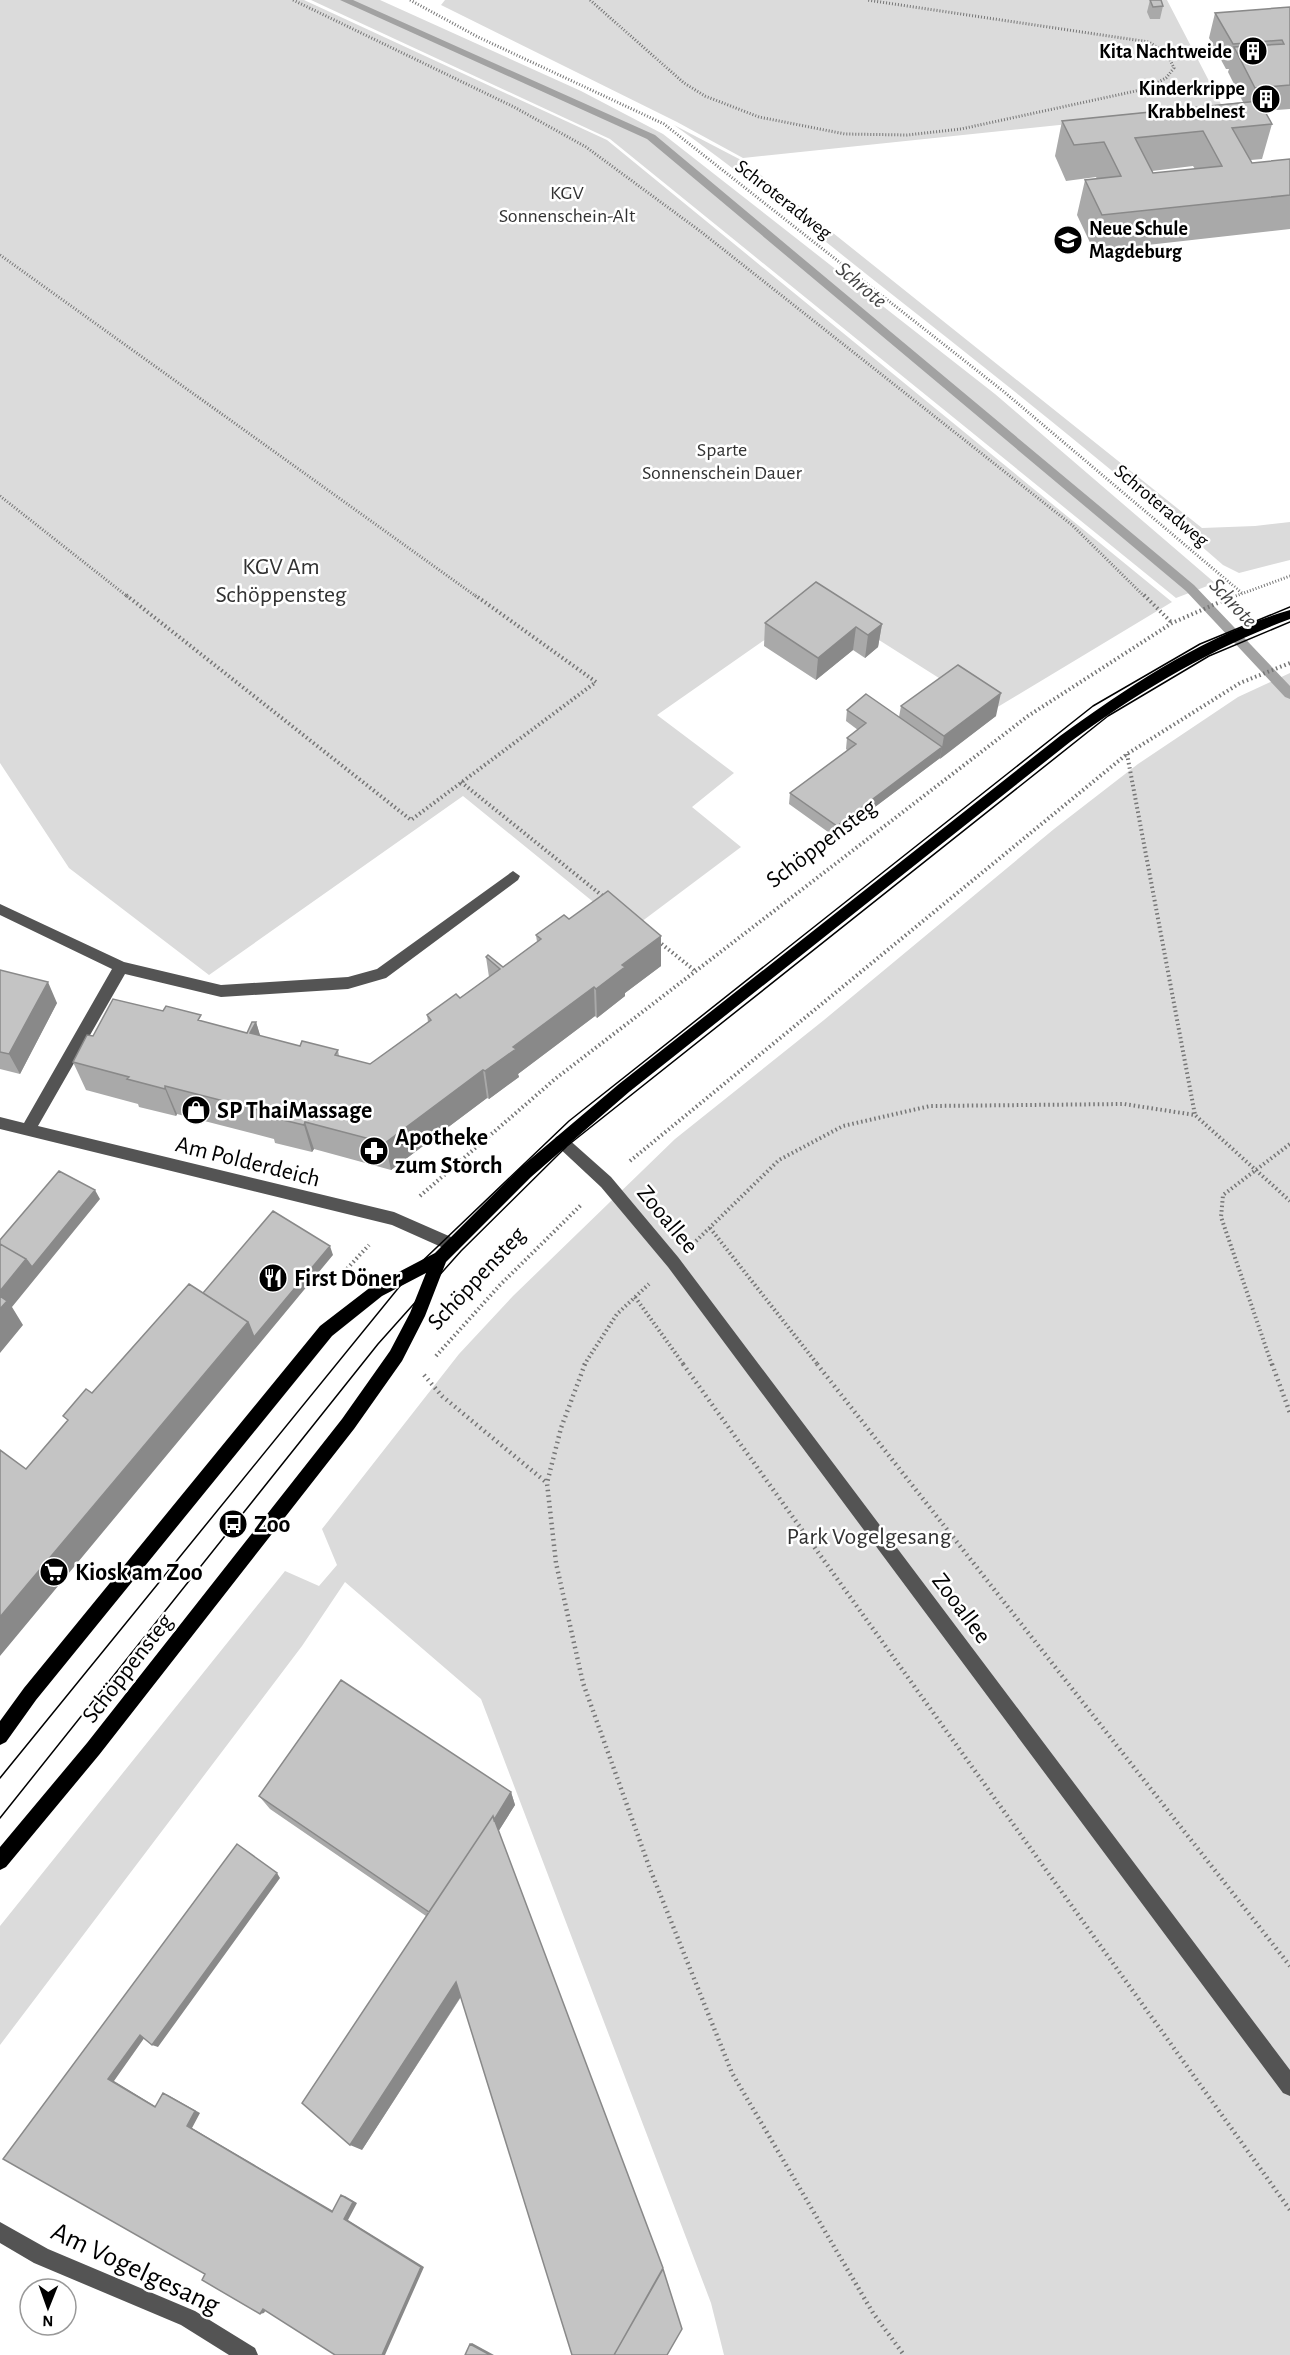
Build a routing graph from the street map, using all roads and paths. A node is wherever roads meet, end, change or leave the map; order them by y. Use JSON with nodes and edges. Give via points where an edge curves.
{"nodes":[{"id":1,"x":292,"y":0,"type":"edge"},
{"id":2,"x":410,"y":0,"type":"edge"},
{"id":3,"x":590,"y":0,"type":"edge"},
{"id":4,"x":867,"y":0,"type":"edge"},
{"id":5,"x":0,"y":255,"type":"edge"},
{"id":6,"x":0,"y":496,"type":"edge"},
{"id":7,"x":1290,"y":576,"type":"edge"},
{"id":8,"x":1242,"y":593,"type":"junction"},
{"id":9,"x":1290,"y":614,"type":"edge"},
{"id":10,"x":1172,"y":623,"type":"junction"},
{"id":11,"x":1290,"y":663,"type":"edge"},
{"id":12,"x":1127,"y":754,"type":"junction"},
{"id":13,"x":461,"y":782,"type":"junction"},
{"id":14,"x":513,"y":876,"type":"dead end"},
{"id":15,"x":610,"y":902,"type":"edge"},
{"id":16,"x":0,"y":909,"type":"edge"},
{"id":17,"x":654,"y":938,"type":"edge"},
{"id":18,"x":121,"y":967,"type":"junction"},
{"id":19,"x":694,"y":970,"type":"junction"},
{"id":20,"x":1195,"y":1115,"type":"junction"},
{"id":21,"x":0,"y":1123,"type":"edge"},
{"id":22,"x":28,"y":1130,"type":"junction"},
{"id":23,"x":561,"y":1141,"type":"junction"},
{"id":24,"x":1290,"y":1144,"type":"edge"},
{"id":25,"x":637,"y":1154,"type":"dead end"},
{"id":26,"x":1256,"y":1170,"type":"junction"},
{"id":27,"x":415,"y":1201,"type":"dead end"},
{"id":28,"x":1290,"y":1201,"type":"edge"},
{"id":29,"x":567,"y":1218,"type":"dead end"},
{"id":30,"x":710,"y":1228,"type":"junction"},
{"id":31,"x":453,"y":1245,"type":"junction"},
{"id":32,"x":440,"y":1258,"type":"junction"},
{"id":33,"x":673,"y":1262,"type":"junction"},
{"id":34,"x":635,"y":1297,"type":"junction"},
{"id":35,"x":434,"y":1358,"type":"dead end"},
{"id":36,"x":428,"y":1366,"type":"dead end"},
{"id":37,"x":1290,"y":1413,"type":"edge"},
{"id":38,"x":547,"y":1483,"type":"junction"},
{"id":39,"x":0,"y":1736,"type":"edge"},
{"id":40,"x":0,"y":1861,"type":"edge"},
{"id":41,"x":1290,"y":1966,"type":"edge"},
{"id":42,"x":1290,"y":2086,"type":"edge"},
{"id":43,"x":1290,"y":2210,"type":"edge"},
{"id":44,"x":0,"y":2232,"type":"edge"},
{"id":45,"x":248,"y":2355,"type":"edge"},
{"id":46,"x":904,"y":2355,"type":"edge"}],
"edges":[{"from":1,"to":10,"type":"path","via":[[514,107],[586,147],[700,231],[1072,525]]},
{"from":2,"to":8,"type":"path","name":"Schroteradweg","via":[[478,37],[664,124],[1004,391]]},
{"from":3,"to":4,"type":"path","via":[[684,83],[705,96],[767,119],[845,134],[907,135],[961,129],[1145,89],[1166,78],[1174,68],[1167,54],[1149,42]]},
{"from":5,"to":13,"type":"path","via":[[597,682]]},
{"from":6,"to":13,"type":"path","via":[[411,820]]},
{"from":7,"to":8,"type":"path","name":"Schöppensteg"},
{"from":8,"to":10,"type":"path","name":"Schöppensteg"},
{"from":9,"to":23,"type":"main road","name":"Schöppensteg","via":[[1204,651],[1122,697],[668,1052]]},
{"from":10,"to":19,"type":"path","name":"Schöppensteg","via":[[1028,716]]},
{"from":11,"to":12,"type":"path","via":[[1240,683]]},
{"from":12,"to":20,"type":"path"},
{"from":12,"to":25,"type":"path"},
{"from":13,"to":15,"type":"path"},
{"from":14,"to":18,"type":"street","via":[[381,974],[357,981],[221,991]]},
{"from":16,"to":18,"type":"street"},
{"from":17,"to":19,"type":"path"},
{"from":18,"to":22,"type":"street"},
{"from":19,"to":27,"type":"path","name":"Schöppensteg","via":[[555,1079]]},
{"from":20,"to":26,"type":"path"},
{"from":20,"to":30,"type":"path","via":[[1124,1104],[930,1106],[843,1126],[779,1160]]},
{"from":21,"to":22,"type":"street","name":"Am Polderdeich"},
{"from":22,"to":31,"type":"street","name":"Am Polderdeich","via":[[393,1220]]},
{"from":23,"to":31,"type":"main road","name":"Schöppensteg"},
{"from":23,"to":33,"type":"street","name":"Zooallee","via":[[606,1182]]},
{"from":24,"to":26,"type":"path"},
{"from":26,"to":28,"type":"path"},
{"from":26,"to":37,"type":"path","via":[[1223,1196],[1221,1216]]},
{"from":29,"to":35,"type":"path","name":"Schöppensteg"},
{"from":30,"to":33,"type":"path"},
{"from":30,"to":41,"type":"path"},
{"from":31,"to":32,"type":"main road","name":"Schöppensteg"},
{"from":32,"to":39,"type":"main road","name":"Schöppensteg","via":[[377,1291],[326,1331]]},
{"from":32,"to":40,"type":"main road","name":"Schöppensteg","via":[[396,1356],[348,1424]]},
{"from":33,"to":34,"type":"path"},
{"from":33,"to":42,"type":"street","name":"Zooallee"},
{"from":34,"to":38,"type":"path","via":[[617,1314],[581,1370]]},
{"from":34,"to":43,"type":"path"},
{"from":36,"to":38,"type":"path","name":"Schöppensteg","via":[[422,1373],[442,1395]]},
{"from":38,"to":46,"type":"path","via":[[556,1563],[583,1683],[650,1869],[732,2073],[873,2313]]},
{"from":44,"to":45,"type":"street","name":"Am Vogelgesang","via":[[41,2256],[188,2318]]}]}
